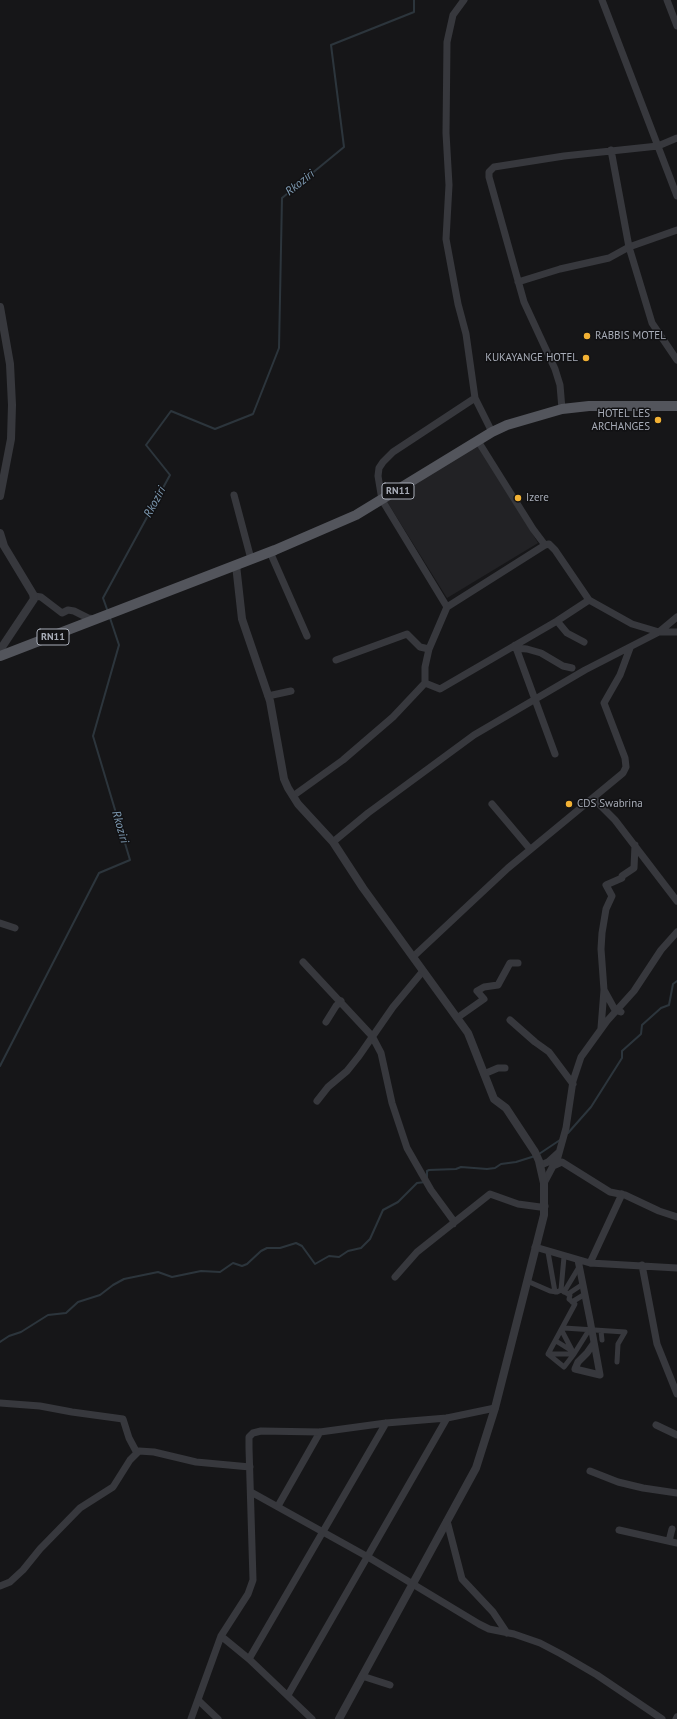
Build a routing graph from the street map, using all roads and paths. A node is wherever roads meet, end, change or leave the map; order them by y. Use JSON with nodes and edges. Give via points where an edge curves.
{"nodes":[{"id":1,"x":464,"y":0,"type":"edge"},
{"id":2,"x":602,"y":0,"type":"edge"},
{"id":3,"x":667,"y":0,"type":"edge"},
{"id":4,"x":677,"y":26,"type":"edge"},
{"id":5,"x":677,"y":138,"type":"edge"},
{"id":6,"x":658,"y":146,"type":"junction"},
{"id":7,"x":611,"y":150,"type":"junction"},
{"id":8,"x":677,"y":196,"type":"edge"},
{"id":9,"x":677,"y":230,"type":"edge"},
{"id":10,"x":629,"y":247,"type":"junction"},
{"id":11,"x":518,"y":282,"type":"junction"},
{"id":12,"x":0,"y":307,"type":"edge"},
{"id":13,"x":677,"y":360,"type":"edge"},
{"id":14,"x":475,"y":398,"type":"junction"},
{"id":15,"x":677,"y":406,"type":"edge"},
{"id":16,"x":562,"y":409,"type":"junction"},
{"id":17,"x":492,"y":432,"type":"junction"},
{"id":18,"x":478,"y":441,"type":"junction"},
{"id":19,"x":234,"y":495,"type":"dead end"},
{"id":20,"x":0,"y":496,"type":"edge"},
{"id":21,"x":382,"y":500,"type":"junction"},
{"id":22,"x":0,"y":533,"type":"edge"},
{"id":23,"x":545,"y":545,"type":"junction"},
{"id":24,"x":270,"y":552,"type":"junction"},
{"id":25,"x":251,"y":559,"type":"junction"},
{"id":26,"x":236,"y":565,"type":"junction"},
{"id":27,"x":34,"y":596,"type":"junction"},
{"id":28,"x":589,"y":600,"type":"junction"},
{"id":29,"x":447,"y":607,"type":"junction"},
{"id":30,"x":677,"y":617,"type":"edge"},
{"id":31,"x":102,"y":618,"type":"junction"},
{"id":32,"x":557,"y":621,"type":"junction"},
{"id":33,"x":659,"y":632,"type":"junction"},
{"id":34,"x":677,"y":632,"type":"edge"},
{"id":35,"x":307,"y":636,"type":"dead end"},
{"id":36,"x":584,"y":642,"type":"dead end"},
{"id":37,"x":515,"y":647,"type":"junction"},
{"id":38,"x":630,"y":648,"type":"junction"},
{"id":39,"x":429,"y":649,"type":"junction"},
{"id":40,"x":0,"y":650,"type":"edge"},
{"id":41,"x":0,"y":656,"type":"edge"},
{"id":42,"x":336,"y":660,"type":"dead end"},
{"id":43,"x":572,"y":668,"type":"dead end"},
{"id":44,"x":425,"y":683,"type":"junction"},
{"id":45,"x":291,"y":691,"type":"dead end"},
{"id":46,"x":268,"y":696,"type":"junction"},
{"id":47,"x":535,"y":701,"type":"junction"},
{"id":48,"x":555,"y":754,"type":"dead end"},
{"id":49,"x":293,"y":796,"type":"junction"},
{"id":50,"x":594,"y":799,"type":"junction"},
{"id":51,"x":492,"y":804,"type":"dead end"},
{"id":52,"x":333,"y":842,"type":"junction"},
{"id":53,"x":635,"y":845,"type":"junction"},
{"id":54,"x":530,"y":849,"type":"junction"},
{"id":55,"x":648,"y":863,"type":"junction"},
{"id":56,"x":634,"y":868,"type":"junction"},
{"id":57,"x":675,"y":895,"type":"edge"},
{"id":58,"x":677,"y":901,"type":"edge"},
{"id":59,"x":0,"y":923,"type":"edge"},
{"id":60,"x":15,"y":928,"type":"dead end"},
{"id":61,"x":677,"y":932,"type":"edge"},
{"id":62,"x":414,"y":956,"type":"junction"},
{"id":63,"x":303,"y":962,"type":"dead end"},
{"id":64,"x":518,"y":963,"type":"dead end"},
{"id":65,"x":423,"y":971,"type":"junction"},
{"id":66,"x":604,"y":990,"type":"junction"},
{"id":67,"x":341,"y":1001,"type":"junction"},
{"id":68,"x":618,"y":1011,"type":"junction"},
{"id":69,"x":457,"y":1018,"type":"junction"},
{"id":70,"x":510,"y":1020,"type":"dead end"},
{"id":71,"x":326,"y":1022,"type":"dead end"},
{"id":72,"x":604,"y":1026,"type":"junction"},
{"id":73,"x":372,"y":1036,"type":"junction"},
{"id":74,"x":505,"y":1068,"type":"dead end"},
{"id":75,"x":484,"y":1074,"type":"junction"},
{"id":76,"x":573,"y":1084,"type":"junction"},
{"id":77,"x":318,"y":1101,"type":"dead end"},
{"id":78,"x":559,"y":1152,"type":"junction"},
{"id":79,"x":556,"y":1164,"type":"junction"},
{"id":80,"x":540,"y":1165,"type":"junction"},
{"id":81,"x":544,"y":1183,"type":"junction"},
{"id":82,"x":622,"y":1194,"type":"junction"},
{"id":83,"x":545,"y":1206,"type":"junction"},
{"id":84,"x":677,"y":1217,"type":"edge"},
{"id":85,"x":453,"y":1224,"type":"junction"},
{"id":86,"x":535,"y":1247,"type":"junction"},
{"id":87,"x":548,"y":1252,"type":"junction"},
{"id":88,"x":564,"y":1257,"type":"junction"},
{"id":89,"x":590,"y":1263,"type":"junction"},
{"id":90,"x":578,"y":1264,"type":"junction"},
{"id":91,"x":642,"y":1265,"type":"junction"},
{"id":92,"x":677,"y":1268,"type":"edge"},
{"id":93,"x":395,"y":1277,"type":"dead end"},
{"id":94,"x":527,"y":1281,"type":"junction"},
{"id":95,"x":583,"y":1284,"type":"junction"},
{"id":96,"x":555,"y":1292,"type":"junction"},
{"id":97,"x":564,"y":1292,"type":"junction"},
{"id":98,"x":585,"y":1294,"type":"junction"},
{"id":99,"x":572,"y":1302,"type":"junction"},
{"id":100,"x":563,"y":1329,"type":"junction"},
{"id":101,"x":591,"y":1330,"type":"junction"},
{"id":102,"x":601,"y":1331,"type":"junction"},
{"id":103,"x":609,"y":1331,"type":"junction"},
{"id":104,"x":610,"y":1338,"type":"dead end"},
{"id":105,"x":602,"y":1340,"type":"dead end"},
{"id":106,"x":556,"y":1341,"type":"junction"},
{"id":107,"x":594,"y":1343,"type":"junction"},
{"id":108,"x":574,"y":1353,"type":"junction"},
{"id":109,"x":548,"y":1354,"type":"junction"},
{"id":110,"x":617,"y":1362,"type":"dead end"},
{"id":111,"x":677,"y":1394,"type":"edge"},
{"id":112,"x":0,"y":1403,"type":"edge"},
{"id":113,"x":495,"y":1408,"type":"junction"},
{"id":114,"x":447,"y":1418,"type":"junction"},
{"id":115,"x":386,"y":1423,"type":"junction"},
{"id":116,"x":656,"y":1425,"type":"dead end"},
{"id":117,"x":320,"y":1432,"type":"junction"},
{"id":118,"x":677,"y":1435,"type":"edge"},
{"id":119,"x":137,"y":1453,"type":"junction"},
{"id":120,"x":250,"y":1467,"type":"junction"},
{"id":121,"x":590,"y":1471,"type":"dead end"},
{"id":122,"x":251,"y":1492,"type":"junction"},
{"id":123,"x":677,"y":1493,"type":"edge"},
{"id":124,"x":278,"y":1506,"type":"junction"},
{"id":125,"x":447,"y":1521,"type":"junction"},
{"id":126,"x":672,"y":1529,"type":"dead end"},
{"id":127,"x":619,"y":1530,"type":"dead end"},
{"id":128,"x":324,"y":1533,"type":"junction"},
{"id":129,"x":668,"y":1541,"type":"junction"},
{"id":130,"x":677,"y":1543,"type":"edge"},
{"id":131,"x":368,"y":1557,"type":"junction"},
{"id":132,"x":412,"y":1585,"type":"junction"},
{"id":133,"x":0,"y":1586,"type":"edge"},
{"id":134,"x":507,"y":1633,"type":"junction"},
{"id":135,"x":221,"y":1636,"type":"junction"},
{"id":136,"x":249,"y":1658,"type":"junction"},
{"id":137,"x":362,"y":1676,"type":"junction"},
{"id":138,"x":390,"y":1685,"type":"dead end"},
{"id":139,"x":288,"y":1695,"type":"junction"},
{"id":140,"x":198,"y":1700,"type":"junction"},
{"id":141,"x":191,"y":1719,"type":"edge"},
{"id":142,"x":218,"y":1719,"type":"edge"},
{"id":143,"x":312,"y":1719,"type":"edge"},
{"id":144,"x":339,"y":1719,"type":"edge"},
{"id":145,"x":662,"y":1719,"type":"edge"}],
"edges":[{"from":1,"to":14,"type":"street","via":[[453,15],[447,42],[446,239],[466,334]]},
{"from":2,"to":6,"type":"street"},
{"from":3,"to":4,"type":"street"},
{"from":5,"to":6,"type":"street"},
{"from":6,"to":7,"type":"street"},
{"from":6,"to":8,"type":"street"},
{"from":7,"to":10,"type":"street"},
{"from":7,"to":11,"type":"street","via":[[494,167],[490,171],[489,178]]},
{"from":9,"to":10,"type":"street"},
{"from":10,"to":11,"type":"street","via":[[609,258]]},
{"from":10,"to":13,"type":"street","via":[[654,327]]},
{"from":11,"to":16,"type":"street","via":[[532,321],[555,369]]},
{"from":12,"to":20,"type":"street","via":[[10,364],[12,405],[11,439]]},
{"from":14,"to":17,"type":"street"},
{"from":14,"to":21,"type":"street","via":[[393,452],[383,462],[378,476]]},
{"from":15,"to":16,"type":"main road","number":"RN11","via":[[589,406]]},
{"from":16,"to":17,"type":"main road","number":"RN11"},
{"from":17,"to":18,"type":"main road","number":"RN11"},
{"from":18,"to":21,"type":"main road","number":"RN11"},
{"from":18,"to":23,"type":"street"},
{"from":19,"to":25,"type":"street"},
{"from":21,"to":24,"type":"main road","number":"RN11","via":[[349,518]]},
{"from":21,"to":29,"type":"street"},
{"from":22,"to":27,"type":"street","via":[[4,546]]},
{"from":23,"to":28,"type":"street","via":[[549,544],[555,550]]},
{"from":23,"to":29,"type":"street"},
{"from":24,"to":25,"type":"main road","number":"RN11"},
{"from":24,"to":35,"type":"street"},
{"from":25,"to":26,"type":"main road","number":"RN11"},
{"from":26,"to":31,"type":"main road","number":"RN11"},
{"from":26,"to":46,"type":"street","via":[[242,619]]},
{"from":27,"to":31,"type":"street","via":[[40,597],[62,613],[68,610],[88,618]]},
{"from":27,"to":40,"type":"street"},
{"from":28,"to":32,"type":"street"},
{"from":28,"to":33,"type":"street","via":[[632,624]]},
{"from":29,"to":39,"type":"street"},
{"from":30,"to":33,"type":"street"},
{"from":31,"to":41,"type":"main road","number":"RN11"},
{"from":32,"to":36,"type":"street","via":[[568,633]]},
{"from":32,"to":37,"type":"street"},
{"from":33,"to":34,"type":"street"},
{"from":33,"to":38,"type":"street"},
{"from":37,"to":43,"type":"street","via":[[546,655],[563,666]]},
{"from":37,"to":44,"type":"street","via":[[440,690]]},
{"from":37,"to":47,"type":"street"},
{"from":38,"to":47,"type":"street","via":[[585,670]]},
{"from":38,"to":50,"type":"street","via":[[620,675],[604,703],[626,767],[623,773]]},
{"from":39,"to":42,"type":"street","via":[[420,647],[407,634]]},
{"from":39,"to":44,"type":"street"},
{"from":44,"to":49,"type":"street","via":[[393,717],[343,760]]},
{"from":45,"to":46,"type":"street"},
{"from":46,"to":49,"type":"street","via":[[284,779]]},
{"from":47,"to":48,"type":"street"},
{"from":47,"to":52,"type":"street","via":[[474,735]]},
{"from":49,"to":52,"type":"street"},
{"from":50,"to":53,"type":"street"},
{"from":50,"to":54,"type":"street"},
{"from":51,"to":54,"type":"street"},
{"from":52,"to":62,"type":"street","via":[[363,888]]},
{"from":53,"to":55,"type":"street"},
{"from":53,"to":56,"type":"street"},
{"from":54,"to":62,"type":"street","via":[[464,907]]},
{"from":55,"to":56,"type":"street"},
{"from":55,"to":57,"type":"street"},
{"from":56,"to":66,"type":"street","via":[[622,878],[606,885],[612,896],[606,908],[602,933]]},
{"from":57,"to":58,"type":"street"},
{"from":59,"to":60,"type":"street"},
{"from":61,"to":68,"type":"street","via":[[661,950]]},
{"from":62,"to":65,"type":"street"},
{"from":63,"to":67,"type":"street"},
{"from":64,"to":69,"type":"street","via":[[510,962],[498,985],[477,991],[484,999]]},
{"from":65,"to":69,"type":"street"},
{"from":65,"to":73,"type":"street"},
{"from":66,"to":68,"type":"street"},
{"from":66,"to":72,"type":"street"},
{"from":67,"to":71,"type":"street"},
{"from":67,"to":73,"type":"street"},
{"from":68,"to":72,"type":"street"},
{"from":69,"to":75,"type":"street","via":[[468,1033]]},
{"from":70,"to":76,"type":"street","via":[[550,1052]]},
{"from":72,"to":76,"type":"street","via":[[581,1057]]},
{"from":73,"to":77,"type":"street","via":[[347,1071],[328,1087]]},
{"from":73,"to":85,"type":"street","via":[[381,1053],[392,1103],[407,1148],[431,1190],[453,1220]]},
{"from":74,"to":75,"type":"street"},
{"from":75,"to":80,"type":"street","via":[[494,1100],[506,1108],[535,1152]]},
{"from":76,"to":78,"type":"street","via":[[566,1128]]},
{"from":78,"to":79,"type":"street"},
{"from":78,"to":80,"type":"street","via":[[548,1162]]},
{"from":79,"to":81,"type":"street"},
{"from":79,"to":82,"type":"street","via":[[562,1162],[610,1192]]},
{"from":80,"to":81,"type":"street"},
{"from":81,"to":83,"type":"street"},
{"from":82,"to":84,"type":"street"},
{"from":82,"to":89,"type":"street"},
{"from":83,"to":85,"type":"street","via":[[518,1204],[490,1194]]},
{"from":83,"to":86,"type":"street"},
{"from":85,"to":93,"type":"street","via":[[410,1259]]},
{"from":86,"to":87,"type":"street"},
{"from":86,"to":94,"type":"street"},
{"from":87,"to":88,"type":"street"},
{"from":87,"to":96,"type":"street"},
{"from":88,"to":90,"type":"street"},
{"from":88,"to":97,"type":"street"},
{"from":89,"to":90,"type":"street"},
{"from":89,"to":91,"type":"street"},
{"from":90,"to":95,"type":"street"},
{"from":90,"to":97,"type":"street"},
{"from":91,"to":92,"type":"street"},
{"from":91,"to":111,"type":"street","via":[[657,1344]]},
{"from":94,"to":96,"type":"street"},
{"from":94,"to":113,"type":"street"},
{"from":95,"to":97,"type":"street"},
{"from":95,"to":98,"type":"street"},
{"from":96,"to":97,"type":"street"},
{"from":97,"to":99,"type":"street","via":[[570,1295],[568,1299]]},
{"from":98,"to":99,"type":"street"},
{"from":98,"to":101,"type":"street"},
{"from":99,"to":100,"type":"street","via":[[575,1304]]},
{"from":100,"to":101,"type":"street"},
{"from":100,"to":106,"type":"street"},
{"from":100,"to":108,"type":"street"},
{"from":101,"to":102,"type":"street"},
{"from":101,"to":107,"type":"street"},
{"from":101,"to":108,"type":"street"},
{"from":102,"to":103,"type":"street"},
{"from":102,"to":105,"type":"street"},
{"from":103,"to":104,"type":"street"},
{"from":103,"to":110,"type":"street","via":[[625,1332],[618,1344]]},
{"from":106,"to":108,"type":"street"},
{"from":106,"to":109,"type":"street"},
{"from":107,"to":107,"type":"street","via":[[600,1375],[575,1369]]},
{"from":108,"to":109,"type":"street"},
{"from":108,"to":109,"type":"street","via":[[564,1367]]},
{"from":112,"to":119,"type":"street","via":[[123,1418]]},
{"from":113,"to":114,"type":"street"},
{"from":113,"to":125,"type":"street","via":[[476,1468]]},
{"from":114,"to":115,"type":"street"},
{"from":114,"to":131,"type":"street"},
{"from":115,"to":117,"type":"street"},
{"from":115,"to":128,"type":"street"},
{"from":116,"to":118,"type":"street"},
{"from":117,"to":120,"type":"street","via":[[256,1431],[249,1438]]},
{"from":117,"to":124,"type":"street"},
{"from":119,"to":120,"type":"street","via":[[144,1450],[196,1462]]},
{"from":119,"to":133,"type":"street","via":[[113,1487],[80,1508],[23,1570],[10,1582]]},
{"from":120,"to":122,"type":"street"},
{"from":121,"to":123,"type":"street","via":[[618,1482]]},
{"from":122,"to":124,"type":"street"},
{"from":122,"to":135,"type":"street","via":[[253,1580],[248,1594]]},
{"from":124,"to":128,"type":"street"},
{"from":125,"to":132,"type":"street"},
{"from":125,"to":134,"type":"street","via":[[462,1579],[493,1612]]},
{"from":126,"to":129,"type":"street"},
{"from":127,"to":129,"type":"street"},
{"from":128,"to":131,"type":"street"},
{"from":128,"to":136,"type":"street"},
{"from":129,"to":130,"type":"street"},
{"from":131,"to":132,"type":"street"},
{"from":131,"to":139,"type":"street"},
{"from":132,"to":134,"type":"street","via":[[479,1624]]},
{"from":132,"to":137,"type":"street"},
{"from":134,"to":145,"type":"street","via":[[540,1643],[561,1654]]},
{"from":135,"to":136,"type":"street"},
{"from":135,"to":140,"type":"street"},
{"from":136,"to":139,"type":"street"},
{"from":137,"to":138,"type":"street"},
{"from":137,"to":144,"type":"street"},
{"from":139,"to":143,"type":"street"},
{"from":140,"to":141,"type":"street"},
{"from":140,"to":142,"type":"street"}]}
